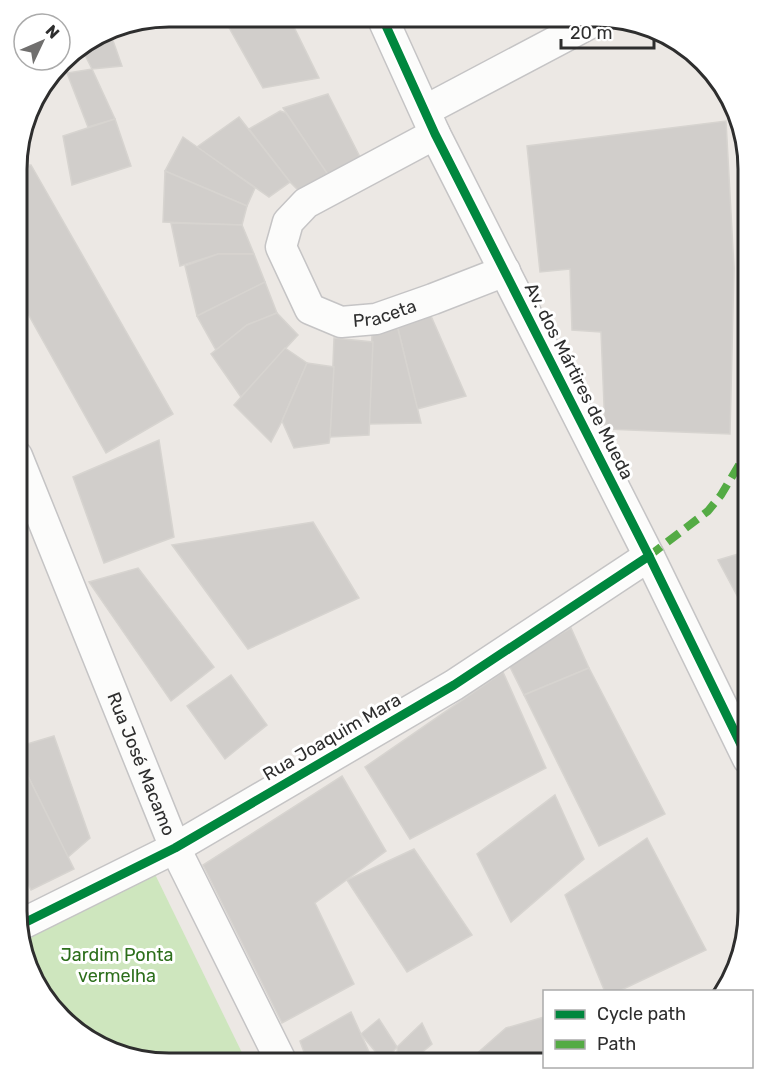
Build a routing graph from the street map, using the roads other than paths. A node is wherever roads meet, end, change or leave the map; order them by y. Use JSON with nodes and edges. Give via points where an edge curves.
{"nodes":[{"id":1,"x":387,"y":27,"type":"edge"},
{"id":2,"x":585,"y":27,"type":"edge"},
{"id":3,"x":430,"y":122,"type":"junction"},
{"id":4,"x":505,"y":271,"type":"junction"},
{"id":5,"x":27,"y":481,"type":"edge"},
{"id":6,"x":649,"y":556,"type":"junction"},
{"id":7,"x":738,"y":738,"type":"edge"},
{"id":8,"x":175,"y":848,"type":"junction"},
{"id":9,"x":28,"y":920,"type":"edge"},
{"id":10,"x":277,"y":1053,"type":"edge"}],
"edges":[{"from":1,"to":3,"type":"street","name":"Av. dos Mártires de Mueda"},
{"from":2,"to":3,"type":"street","name":"Praceta"},
{"from":3,"to":4,"type":"street","name":"Av. dos Mártires de Mueda"},
{"from":3,"to":4,"type":"street","name":"Praceta","via":[[306,203],[288,222],[281,247],[310,309],[341,322],[376,319]]},
{"from":4,"to":6,"type":"street","name":"Av. dos Mártires de Mueda"},
{"from":5,"to":8,"type":"street","name":"Rua José Macamo"},
{"from":6,"to":7,"type":"street","name":"Av. dos Mártires de Mueda"},
{"from":6,"to":8,"type":"street","name":"Rua Joaquim Mara","via":[[454,685]]},
{"from":8,"to":9,"type":"street","name":"Rua Joaquim Mara"},
{"from":8,"to":10,"type":"street","name":"Rua José Macamo"}]}
